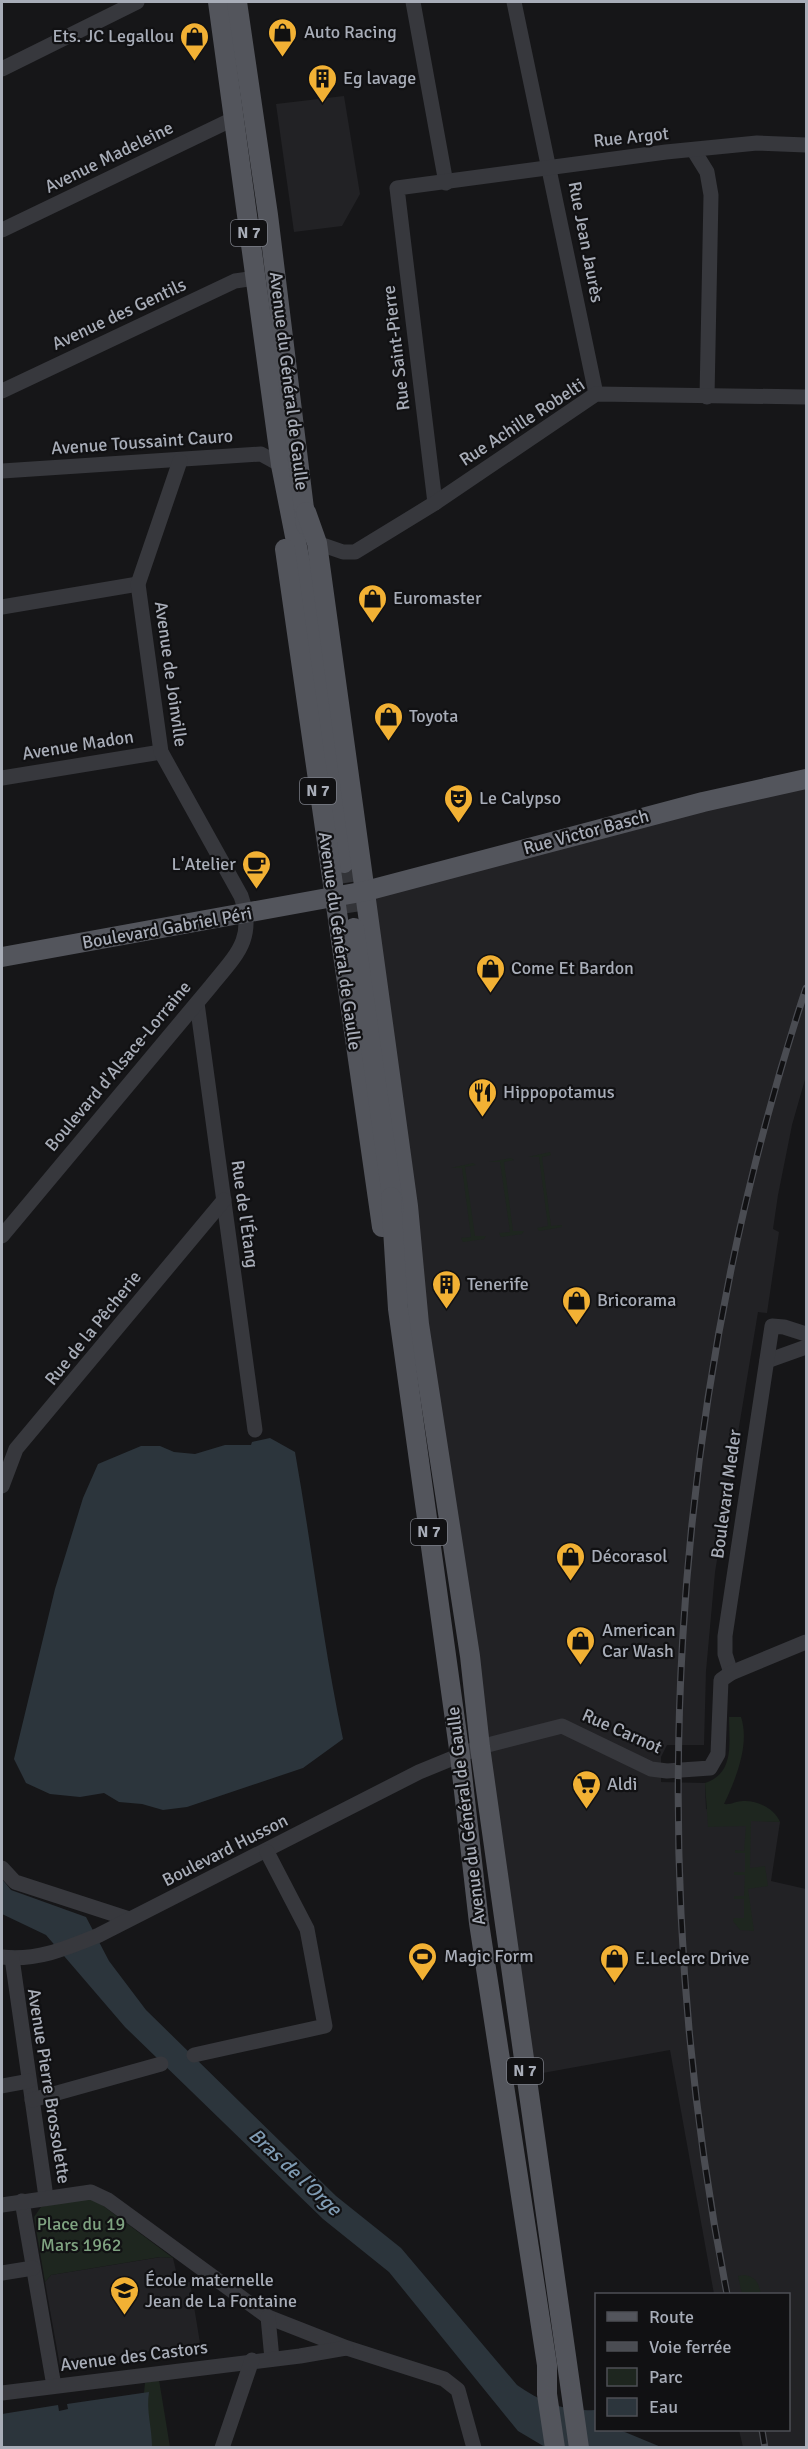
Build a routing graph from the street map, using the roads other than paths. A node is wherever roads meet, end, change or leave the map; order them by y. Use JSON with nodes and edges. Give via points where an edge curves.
{"nodes":[{"id":1,"x":137,"y":2,"type":"edge"},
{"id":2,"x":218,"y":2,"type":"edge"},
{"id":3,"x":237,"y":2,"type":"edge"},
{"id":4,"x":413,"y":2,"type":"edge"},
{"id":5,"x":514,"y":2,"type":"edge"},
{"id":6,"x":2,"y":69,"type":"edge"},
{"id":7,"x":233,"y":119,"type":"junction"},
{"id":8,"x":807,"y":145,"type":"edge"},
{"id":9,"x":694,"y":151,"type":"junction"},
{"id":10,"x":551,"y":167,"type":"junction"},
{"id":11,"x":446,"y":183,"type":"junction"},
{"id":12,"x":397,"y":188,"type":"joint"},
{"id":13,"x":2,"y":230,"type":"edge"},
{"id":14,"x":256,"y":278,"type":"junction"},
{"id":15,"x":2,"y":391,"type":"edge"},
{"id":16,"x":596,"y":394,"type":"junction"},
{"id":17,"x":707,"y":397,"type":"junction"},
{"id":18,"x":807,"y":397,"type":"edge"},
{"id":19,"x":180,"y":460,"type":"junction"},
{"id":20,"x":281,"y":465,"type":"junction"},
{"id":21,"x":2,"y":471,"type":"edge"},
{"id":22,"x":435,"y":503,"type":"junction"},
{"id":23,"x":306,"y":512,"type":"junction"},
{"id":24,"x":317,"y":543,"type":"junction"},
{"id":25,"x":138,"y":584,"type":"junction"},
{"id":26,"x":2,"y":607,"type":"edge"},
{"id":27,"x":311,"y":618,"type":"junction"},
{"id":28,"x":160,"y":752,"type":"junction"},
{"id":29,"x":2,"y":778,"type":"edge"},
{"id":30,"x":807,"y":778,"type":"edge"},
{"id":31,"x":344,"y":863,"type":"tunnel mouth"},
{"id":32,"x":366,"y":891,"type":"junction"},
{"id":33,"x":333,"y":897,"type":"junction"},
{"id":34,"x":248,"y":914,"type":"junction"},
{"id":35,"x":354,"y":928,"type":"tunnel mouth"},
{"id":36,"x":2,"y":957,"type":"edge"},
{"id":37,"x":197,"y":1003,"type":"junction"},
{"id":38,"x":391,"y":1197,"type":"junction"},
{"id":39,"x":224,"y":1200,"type":"junction"},
{"id":40,"x":2,"y":1236,"type":"edge"},
{"id":41,"x":398,"y":1309,"type":"junction"},
{"id":42,"x":419,"y":1324,"type":"junction"},
{"id":43,"x":807,"y":1334,"type":"edge"},
{"id":44,"x":807,"y":1347,"type":"edge"},
{"id":45,"x":767,"y":1361,"type":"junction"},
{"id":46,"x":255,"y":1430,"type":"dead end"},
{"id":47,"x":2,"y":1486,"type":"edge"},
{"id":48,"x":807,"y":1642,"type":"edge"},
{"id":49,"x":731,"y":1673,"type":"junction"},
{"id":50,"x":480,"y":1747,"type":"junction"},
{"id":51,"x":460,"y":1755,"type":"junction"},
{"id":52,"x":267,"y":1852,"type":"junction"},
{"id":53,"x":2,"y":1868,"type":"edge"},
{"id":54,"x":129,"y":1919,"type":"junction"},
{"id":55,"x":7,"y":1957,"type":"edge"},
{"id":56,"x":194,"y":2055,"type":"dead end"},
{"id":57,"x":161,"y":2064,"type":"dead end"},
{"id":58,"x":29,"y":2081,"type":"junction"},
{"id":59,"x":2,"y":2086,"type":"edge"},
{"id":60,"x":32,"y":2100,"type":"junction"},
{"id":61,"x":46,"y":2197,"type":"junction"},
{"id":62,"x":22,"y":2201,"type":"junction"},
{"id":63,"x":2,"y":2205,"type":"edge"},
{"id":64,"x":33,"y":2268,"type":"junction"},
{"id":65,"x":2,"y":2273,"type":"edge"},
{"id":66,"x":268,"y":2317,"type":"junction"},
{"id":67,"x":347,"y":2348,"type":"junction"},
{"id":68,"x":272,"y":2359,"type":"junction"},
{"id":69,"x":252,"y":2360,"type":"junction"},
{"id":70,"x":54,"y":2386,"type":"junction"},
{"id":71,"x":2,"y":2393,"type":"edge"},
{"id":72,"x":222,"y":2448,"type":"edge"},
{"id":73,"x":474,"y":2448,"type":"edge"},
{"id":74,"x":555,"y":2448,"type":"edge"},
{"id":75,"x":579,"y":2448,"type":"edge"}],
"edges":[{"from":1,"to":6,"type":"street"},
{"from":2,"to":7,"type":"main road","name":"Avenue du Général de Gaulle","number":"N 7"},
{"from":3,"to":23,"type":"main road","name":"Avenue du Général de Gaulle","number":"N 7"},
{"from":4,"to":11,"type":"street"},
{"from":5,"to":10,"type":"street","name":"Rue Jean Jaurès"},
{"from":7,"to":13,"type":"street","name":"Avenue Madeleine"},
{"from":7,"to":14,"type":"main road","name":"Avenue du Général de Gaulle","number":"N 7"},
{"from":8,"to":9,"type":"street","via":[[757,143]]},
{"from":9,"to":10,"type":"street","name":"Rue Argot"},
{"from":9,"to":17,"type":"street","name":"Rue Argot","via":[[707,172],[711,195]]},
{"from":10,"to":11,"type":"street","name":"Rue Argot"},
{"from":10,"to":16,"type":"street","name":"Rue Jean Jaurès"},
{"from":11,"to":12,"type":"street","name":"Rue Argot"},
{"from":12,"to":22,"type":"street","name":"Rue Saint-Pierre"},
{"from":14,"to":15,"type":"street","name":"Avenue des Gentils","via":[[235,280]]},
{"from":14,"to":20,"type":"main road","name":"Avenue du Général de Gaulle","number":"N 7"},
{"from":16,"to":17,"type":"street","name":"Rue Achille Robelti"},
{"from":16,"to":22,"type":"street","name":"Rue Achille Robelti"},
{"from":17,"to":18,"type":"street","name":"Rue Achille Robelti"},
{"from":19,"to":20,"type":"street","name":"Avenue Toussaint Cauro","via":[[261,454]]},
{"from":19,"to":21,"type":"street","name":"Avenue Toussaint Cauro"},
{"from":19,"to":25,"type":"street","name":"Avenue de Joinville"},
{"from":20,"to":27,"type":"main road","name":"Avenue du Général de Gaulle","number":"N 7"},
{"from":20,"to":33,"type":"main road","name":"Avenue du Général de Gaulle","number":"N 7","via":[[285,548]]},
{"from":22,"to":24,"type":"street","name":"Rue Achille Robelti","via":[[355,552]]},
{"from":23,"to":24,"type":"main road","name":"Avenue du Général de Gaulle","number":"N 7"},
{"from":23,"to":27,"type":"main road","name":"Avenue du Général de Gaulle","number":"N 7"},
{"from":24,"to":32,"type":"main road","name":"Avenue du Général de Gaulle","number":"N 7"},
{"from":25,"to":26,"type":"street"},
{"from":25,"to":28,"type":"street","name":"Avenue de Joinville"},
{"from":27,"to":31,"type":"main road","name":"Avenue du Général de Gaulle","number":"N 7"},
{"from":28,"to":29,"type":"street","name":"Avenue Madon"},
{"from":28,"to":34,"type":"street","name":"Avenue de Joinville","via":[[197,813]]},
{"from":30,"to":32,"type":"main road","name":"Rue Victor Basch"},
{"from":32,"to":33,"type":"main road","name":"Rue Victor Basch"},
{"from":32,"to":42,"type":"main road","name":"Avenue du Général de Gaulle","number":"N 7","via":[[408,1206]]},
{"from":33,"to":34,"type":"main road","name":"Boulevard Gabriel Péri"},
{"from":33,"to":41,"type":"main road","name":"Avenue du Général de Gaulle","number":"N 7","via":[[386,1258]]},
{"from":34,"to":36,"type":"main road","name":"Boulevard Gabriel Péri"},
{"from":34,"to":37,"type":"street","name":"Boulevard d'Alsace-Lorraine","via":[[241,949]]},
{"from":35,"to":38,"type":"main road","name":"Avenue du Général de Gaulle","number":"N 7"},
{"from":37,"to":39,"type":"street","name":"Rue de l'Étang"},
{"from":37,"to":40,"type":"street","name":"Boulevard d'Alsace-Lorraine"},
{"from":38,"to":41,"type":"main road","name":"Avenue du Général de Gaulle","number":"N 7"},
{"from":38,"to":42,"type":"main road","name":"Avenue du Général de Gaulle","number":"N 7"},
{"from":39,"to":46,"type":"street","name":"Rue de l'Étang"},
{"from":39,"to":47,"type":"street","name":"Rue de la Pêcherie","via":[[16,1449]]},
{"from":41,"to":51,"type":"main road","name":"Avenue du Général de Gaulle","number":"N 7"},
{"from":42,"to":50,"type":"main road","name":"Avenue du Général de Gaulle","number":"N 7","via":[[470,1656]]},
{"from":43,"to":45,"type":"street","name":"Boulevard Meder","via":[[772,1326]]},
{"from":44,"to":45,"type":"street"},
{"from":45,"to":49,"type":"street","name":"Boulevard Meder","via":[[725,1636]]},
{"from":48,"to":49,"type":"street"},
{"from":49,"to":50,"type":"street","name":"Rue Carnot","via":[[719,1685],[718,1754],[710,1768],[651,1769],[562,1726]]},
{"from":50,"to":51,"type":"street","name":"Boulevard Husson"},
{"from":50,"to":75,"type":"main road","name":"Avenue du Général de Gaulle","number":"N 7"},
{"from":51,"to":52,"type":"street","name":"Boulevard Husson","via":[[419,1772]]},
{"from":51,"to":74,"type":"main road","name":"Avenue du Général de Gaulle","number":"N 7","via":[[479,1923],[547,2365]]},
{"from":52,"to":54,"type":"street","name":"Boulevard Husson"},
{"from":52,"to":56,"type":"street","via":[[307,1929],[325,2026]]},
{"from":53,"to":54,"type":"street","via":[[15,1882]]},
{"from":54,"to":55,"type":"street","name":"Boulevard Husson","via":[[52,1954]]},
{"from":55,"to":58,"type":"street","name":"Avenue Pierre Brossolette"},
{"from":57,"to":60,"type":"street"},
{"from":58,"to":59,"type":"street"},
{"from":58,"to":60,"type":"street","name":"Avenue Pierre Brossolette"},
{"from":60,"to":61,"type":"street","name":"Avenue Pierre Brossolette"},
{"from":61,"to":62,"type":"street"},
{"from":61,"to":66,"type":"street","name":"Avenue Pierre Brossolette","via":[[91,2192],[108,2200]]},
{"from":62,"to":63,"type":"street"},
{"from":62,"to":64,"type":"street"},
{"from":64,"to":65,"type":"street"},
{"from":64,"to":70,"type":"street"},
{"from":66,"to":67,"type":"street","name":"Avenue Pierre Brossolette"},
{"from":66,"to":68,"type":"street"},
{"from":67,"to":68,"type":"street","name":"Avenue des Castors"},
{"from":67,"to":73,"type":"street","name":"Avenue Pierre Brossolette","via":[[444,2379],[458,2390]]},
{"from":68,"to":69,"type":"street","name":"Avenue des Castors"},
{"from":69,"to":70,"type":"street","name":"Avenue des Castors"},
{"from":69,"to":72,"type":"street"},
{"from":70,"to":71,"type":"street","name":"Avenue des Castors"}]}
